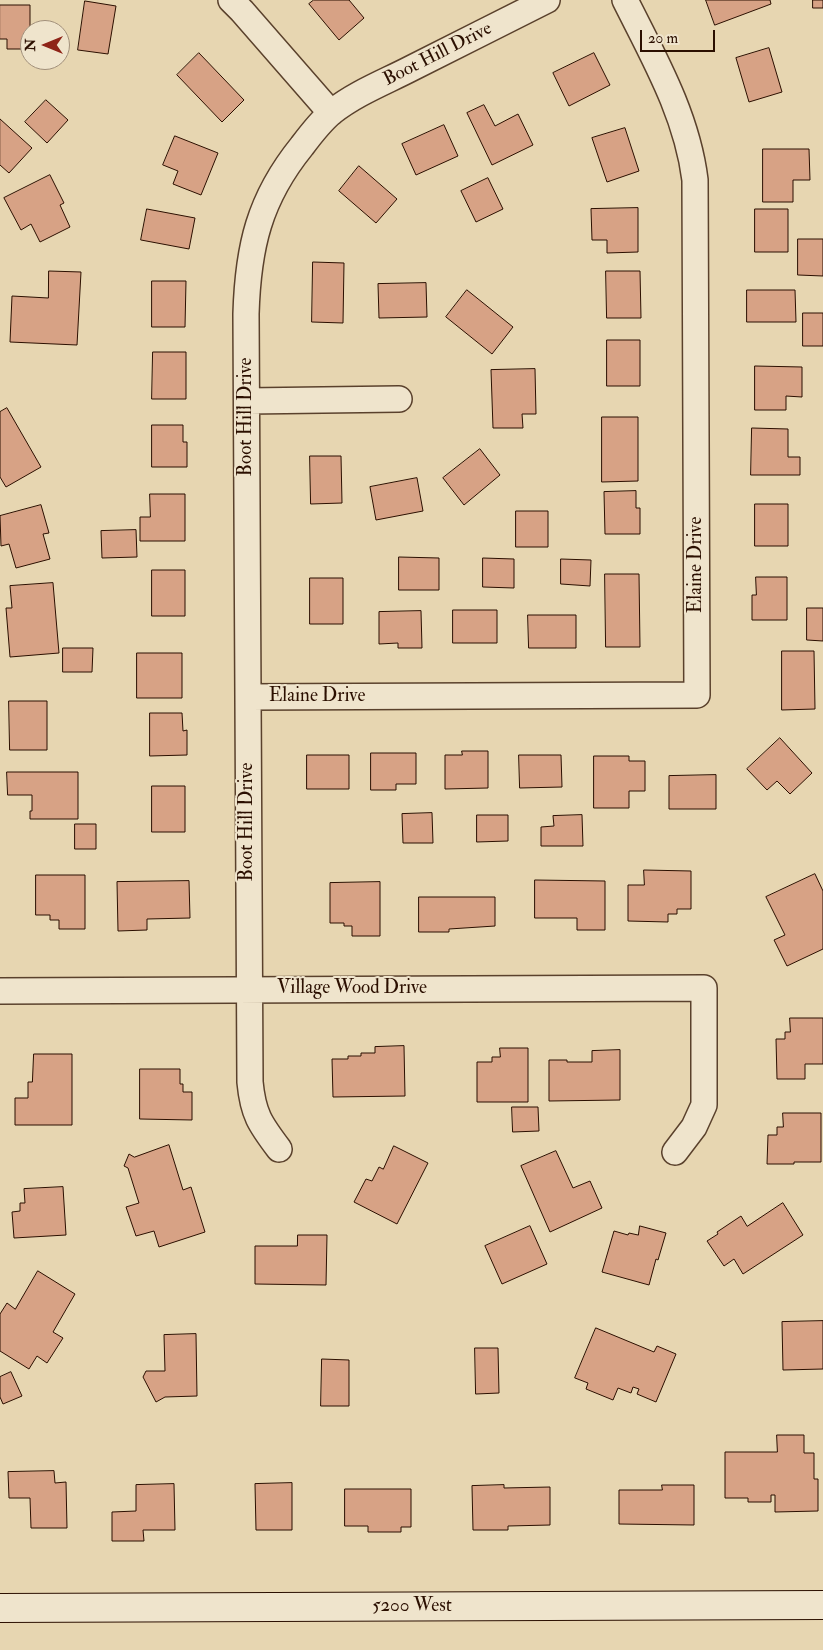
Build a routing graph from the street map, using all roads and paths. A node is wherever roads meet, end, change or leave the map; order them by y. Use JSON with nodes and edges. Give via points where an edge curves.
{"nodes":[{"id":1,"x":231,"y":0,"type":"edge"},
{"id":2,"x":547,"y":0,"type":"edge"},
{"id":3,"x":625,"y":0,"type":"edge"},
{"id":4,"x":331,"y":113,"type":"junction"},
{"id":5,"x":399,"y":399,"type":"dead end"},
{"id":6,"x":247,"y":400,"type":"junction"},
{"id":7,"x":248,"y":697,"type":"junction"},
{"id":8,"x":248,"y":990,"type":"junction"},
{"id":9,"x":0,"y":991,"type":"edge"},
{"id":10,"x":279,"y":1149,"type":"dead end"},
{"id":11,"x":675,"y":1152,"type":"dead end"},
{"id":12,"x":823,"y":1605,"type":"edge"},
{"id":13,"x":0,"y":1608,"type":"edge"}],
"edges":[{"from":1,"to":4,"type":"street"},
{"from":2,"to":4,"type":"street","name":"Boot Hill Drive","via":[[367,91]]},
{"from":3,"to":7,"type":"street","name":"Elaine Drive","via":[[674,100],[688,140],[695,180],[697,695]]},
{"from":4,"to":6,"type":"street","name":"Boot Hill Drive","via":[[279,178],[257,227],[247,284]]},
{"from":5,"to":6,"type":"street"},
{"from":6,"to":7,"type":"street","name":"Boot Hill Drive"},
{"from":7,"to":8,"type":"street","name":"Boot Hill Drive"},
{"from":8,"to":9,"type":"street","name":"Village Wood Drive"},
{"from":8,"to":10,"type":"street","name":"Boot Hill Drive","via":[[251,1097],[259,1123]]},
{"from":8,"to":11,"type":"street","name":"Village Wood Drive","via":[[704,988],[704,1105],[694,1127]]},
{"from":12,"to":13,"type":"street","name":"5200 West"}]}
